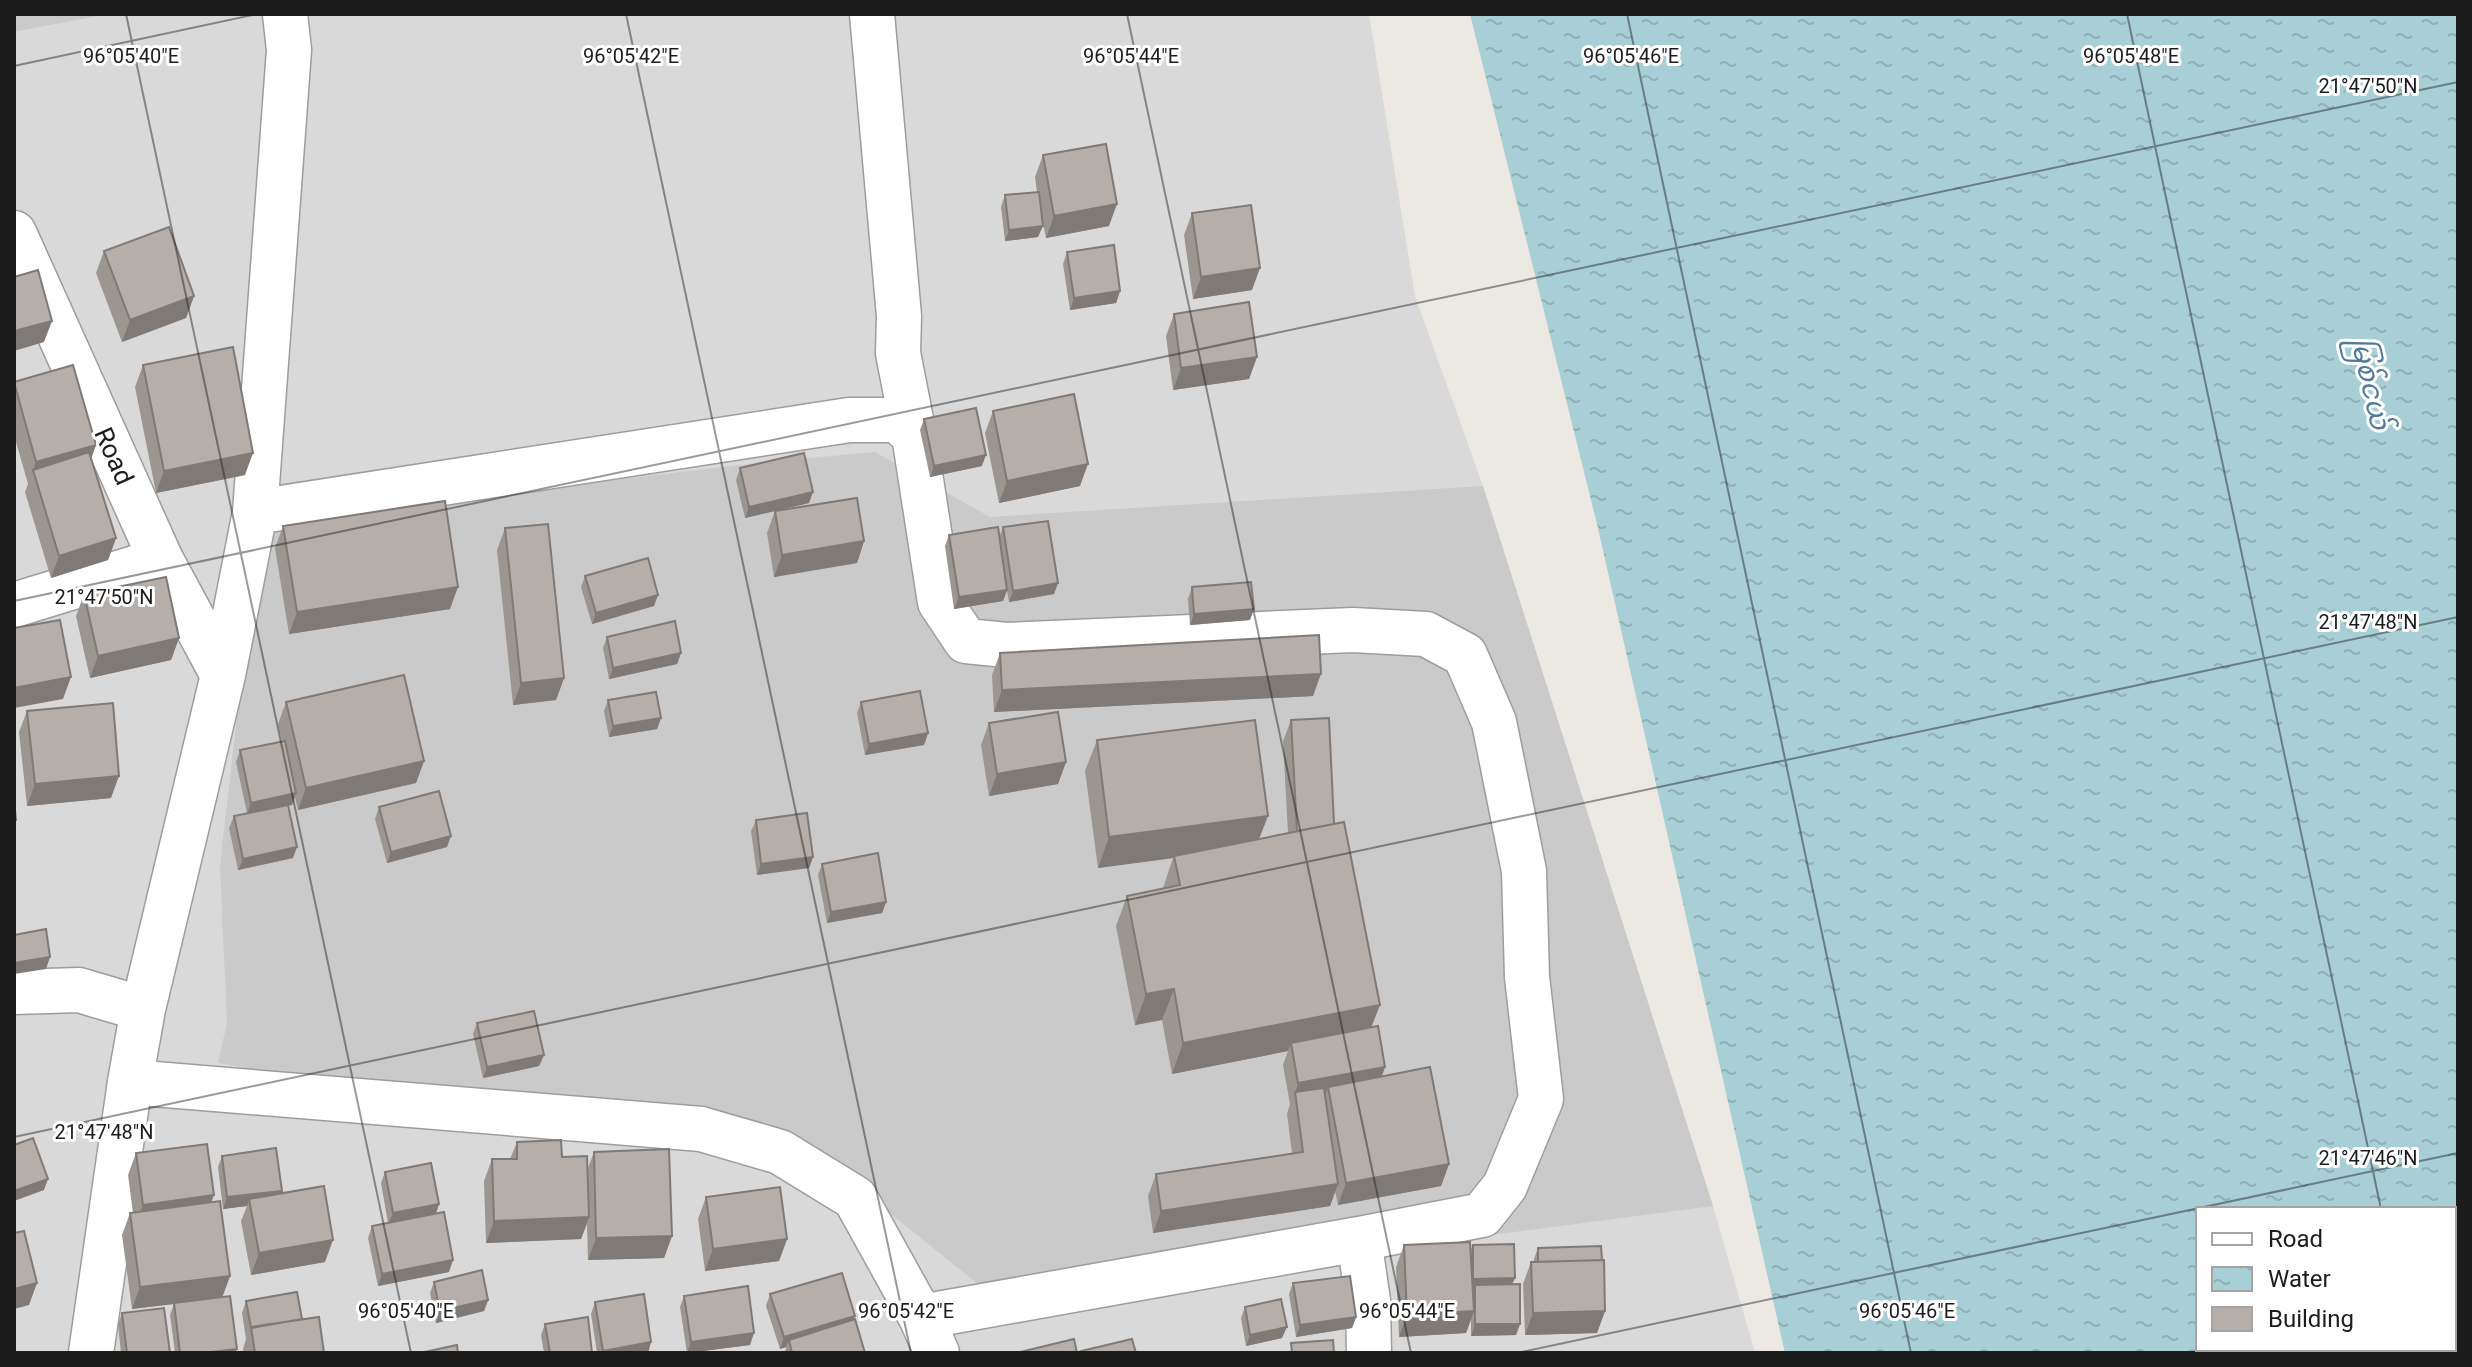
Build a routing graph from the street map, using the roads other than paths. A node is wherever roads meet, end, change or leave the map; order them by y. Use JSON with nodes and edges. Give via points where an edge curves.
{"nodes":[{"id":1,"x":285,"y":14,"type":"edge"},
{"id":2,"x":872,"y":14,"type":"edge"},
{"id":3,"x":14,"y":233,"type":"edge"},
{"id":4,"x":914,"y":435,"type":"junction"},
{"id":5,"x":255,"y":512,"type":"junction"},
{"id":6,"x":161,"y":560,"type":"junction"},
{"id":7,"x":14,"y":605,"type":"edge"},
{"id":8,"x":223,"y":675,"type":"junction"},
{"id":9,"x":14,"y":992,"type":"edge"},
{"id":10,"x":143,"y":1009,"type":"junction"},
{"id":11,"x":130,"y":1082,"type":"junction"},
{"id":12,"x":1359,"y":1239,"type":"junction"},
{"id":13,"x":929,"y":1335,"type":"edge"},
{"id":14,"x":91,"y":1353,"type":"edge"},
{"id":15,"x":1369,"y":1353,"type":"edge"}],
"edges":[{"from":1,"to":5,"type":"street","via":[[289,50]]},
{"from":2,"to":4,"type":"street","via":[[898,353]]},
{"from":3,"to":6,"type":"street","name":"Road"},
{"from":4,"to":5,"type":"street","via":[[897,420],[849,420]]},
{"from":4,"to":12,"type":"street","via":[[940,602],[966,641],[1006,645],[1353,630],[1426,634],[1465,655],[1494,722],[1524,871],[1527,977],[1541,1099],[1505,1186],[1482,1215]]},
{"from":5,"to":8,"type":"street"},
{"from":6,"to":7,"type":"street"},
{"from":6,"to":8,"type":"street","name":"Road"},
{"from":8,"to":10,"type":"street"},
{"from":9,"to":10,"type":"street","via":[[79,990]]},
{"from":10,"to":11,"type":"street"},
{"from":11,"to":13,"type":"street","via":[[701,1129],[780,1152],[855,1198]]},
{"from":11,"to":14,"type":"street"},
{"from":12,"to":13,"type":"street"},
{"from":12,"to":15,"type":"street"}]}
